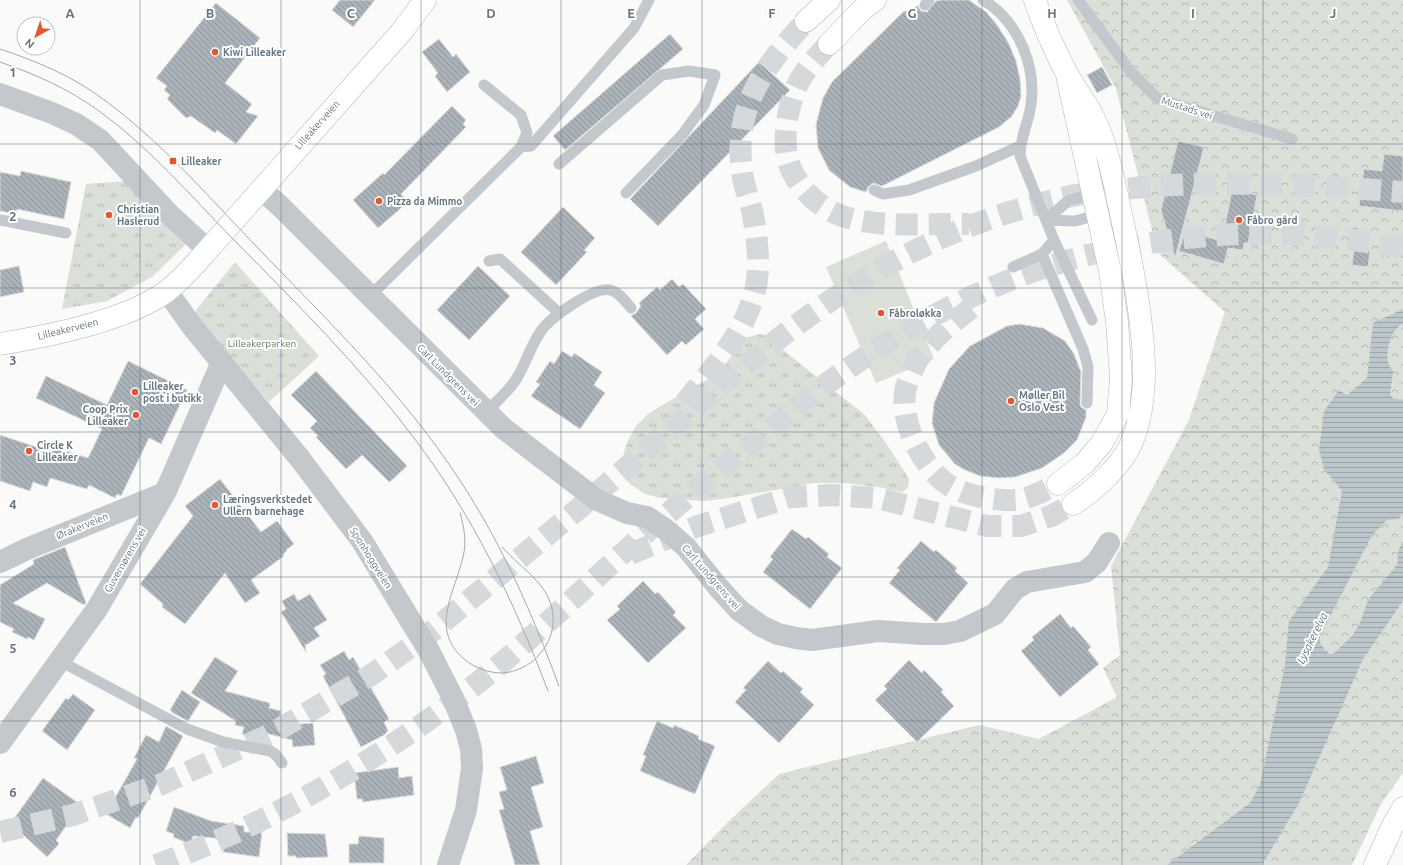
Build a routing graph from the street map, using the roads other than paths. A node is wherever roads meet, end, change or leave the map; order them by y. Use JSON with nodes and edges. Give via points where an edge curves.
{"nodes":[{"id":1,"x":425,"y":0,"type":"edge"},
{"id":2,"x":649,"y":0,"type":"edge"},
{"id":3,"x":829,"y":0,"type":"edge"},
{"id":4,"x":875,"y":0,"type":"edge"},
{"id":5,"x":984,"y":0,"type":"edge"},
{"id":6,"x":1020,"y":0,"type":"edge"},
{"id":7,"x":1035,"y":0,"type":"edge"},
{"id":8,"x":1078,"y":0,"type":"edge"},
{"id":9,"x":806,"y":21,"type":"tunnel mouth"},
{"id":10,"x":1042,"y":21,"type":"junction"},
{"id":11,"x":829,"y":44,"type":"tunnel mouth"},
{"id":12,"x":1067,"y":73,"type":"junction"},
{"id":13,"x":484,"y":85,"type":"dead end"},
{"id":14,"x":0,"y":94,"type":"edge"},
{"id":15,"x":1292,"y":139,"type":"dead end"},
{"id":16,"x":1020,"y":146,"type":"junction"},
{"id":17,"x":521,"y":147,"type":"junction"},
{"id":18,"x":559,"y":164,"type":"dead end"},
{"id":19,"x":261,"y":189,"type":"junction"},
{"id":20,"x":874,"y":190,"type":"dead end"},
{"id":21,"x":626,"y":193,"type":"dead end"},
{"id":22,"x":1094,"y":194,"type":"junction"},
{"id":23,"x":1118,"y":201,"type":"junction"},
{"id":24,"x":1099,"y":216,"type":"junction"},
{"id":25,"x":0,"y":220,"type":"edge"},
{"id":26,"x":1046,"y":220,"type":"junction"},
{"id":27,"x":66,"y":233,"type":"dead end"},
{"id":28,"x":1054,"y":240,"type":"junction"},
{"id":29,"x":208,"y":250,"type":"junction"},
{"id":30,"x":1042,"y":254,"type":"junction"},
{"id":31,"x":489,"y":261,"type":"dead end"},
{"id":32,"x":1013,"y":267,"type":"dead end"},
{"id":33,"x":167,"y":291,"type":"junction"},
{"id":34,"x":370,"y":296,"type":"junction"},
{"id":35,"x":630,"y":308,"type":"dead end"},
{"id":36,"x":559,"y":313,"type":"junction"},
{"id":37,"x":1092,"y":320,"type":"dead end"},
{"id":38,"x":0,"y":344,"type":"edge"},
{"id":39,"x":222,"y":362,"type":"junction"},
{"id":40,"x":1087,"y":403,"type":"dead end"},
{"id":41,"x":486,"y":412,"type":"junction"},
{"id":42,"x":1058,"y":484,"type":"tunnel mouth"},
{"id":43,"x":164,"y":493,"type":"junction"},
{"id":44,"x":1073,"y":504,"type":"tunnel mouth"},
{"id":45,"x":1109,"y":543,"type":"dead end"},
{"id":46,"x":0,"y":562,"type":"edge"},
{"id":47,"x":60,"y":661,"type":"junction"},
{"id":48,"x":0,"y":742,"type":"edge"},
{"id":49,"x":282,"y":763,"type":"dead end"},
{"id":50,"x":1403,"y":808,"type":"edge"},
{"id":51,"x":448,"y":865,"type":"edge"},
{"id":52,"x":1375,"y":865,"type":"edge"}],
"edges":[{"from":1,"to":19,"type":"main road","name":"Lilleakerveien","via":[[403,30]]},
{"from":2,"to":17,"type":"lane","via":[[634,28],[531,146]]},
{"from":3,"to":9,"type":"main road"},
{"from":4,"to":11,"type":"main road"},
{"from":5,"to":16,"type":"lane","via":[[1010,24],[1026,51],[1032,78],[1030,110]]},
{"from":6,"to":10,"type":"main road"},
{"from":7,"to":10,"type":"main road"},
{"from":8,"to":15,"type":"lane","name":"Mustads vei","via":[[1131,72],[1158,99]]},
{"from":10,"to":12,"type":"main road"},
{"from":12,"to":22,"type":"main road"},
{"from":12,"to":23,"type":"main road","via":[[1088,104],[1098,127]]},
{"from":13,"to":17,"type":"lane","via":[[521,114],[527,133]]},
{"from":14,"to":29,"type":"street","via":[[76,124],[100,140],[169,214]]},
{"from":16,"to":20,"type":"lane","via":[[976,166],[909,190],[883,194]]},
{"from":16,"to":26,"type":"lane","via":[[1022,163]]},
{"from":17,"to":34,"type":"lane"},
{"from":18,"to":21,"type":"lane","via":[[662,75],[688,71],[716,75],[704,105],[682,135]]},
{"from":19,"to":29,"type":"main road","name":"Lilleakerveien"},
{"from":19,"to":34,"type":"street","name":"Carl Lundgrens vei"},
{"from":22,"to":23,"type":"lane"},
{"from":22,"to":24,"type":"main road"},
{"from":22,"to":26,"type":"lane","via":[[1069,200]]},
{"from":23,"to":24,"type":"lane"},
{"from":23,"to":44,"type":"main road","via":[[1141,335],[1144,379],[1140,415],[1131,445],[1112,471],[1087,496]]},
{"from":24,"to":26,"type":"lane","via":[[1075,221]]},
{"from":24,"to":42,"type":"main road","via":[[1117,322],[1121,378],[1118,414],[1102,443],[1085,463]]},
{"from":25,"to":27,"type":"lane"},
{"from":26,"to":28,"type":"lane"},
{"from":28,"to":30,"type":"lane"},
{"from":28,"to":37,"type":"lane"},
{"from":29,"to":33,"type":"main road","name":"Lilleakerveien"},
{"from":30,"to":32,"type":"lane"},
{"from":30,"to":40,"type":"lane","via":[[1084,349],[1088,367]]},
{"from":31,"to":36,"type":"lane","via":[[500,259]]},
{"from":33,"to":38,"type":"main road","name":"Lilleakerveien","via":[[139,307],[110,318],[39,337]]},
{"from":33,"to":39,"type":"street","name":"Sponhoggveien"},
{"from":34,"to":41,"type":"street","name":"Carl Lundgrens vei"},
{"from":35,"to":36,"type":"lane","via":[[620,295],[601,289]]},
{"from":36,"to":41,"type":"lane","via":[[541,331],[517,379]]},
{"from":39,"to":43,"type":"street","name":"Guvernørens vei"},
{"from":39,"to":51,"type":"street","name":"Sponhoggveien","via":[[301,460],[362,542],[429,651],[453,698],[471,749],[472,768],[466,810]]},
{"from":41,"to":45,"type":"street","name":"Carl Lundgrens vei","via":[[597,500],[627,513],[647,517],[665,528],[686,547],[739,610],[761,626],[778,634],[796,638],[812,640],[878,631],[923,634],[960,631],[995,614],[1015,589],[1027,582],[1084,572],[1097,562]]},
{"from":43,"to":46,"type":"street","name":"Ørakerveien"},
{"from":43,"to":47,"type":"street","name":"Guvernørens vei","via":[[97,609]]},
{"from":47,"to":48,"type":"street","name":"Guvernørens vei"},
{"from":47,"to":49,"type":"lane","via":[[187,729],[223,742],[270,751]]},
{"from":50,"to":52,"type":"main road"}]}
